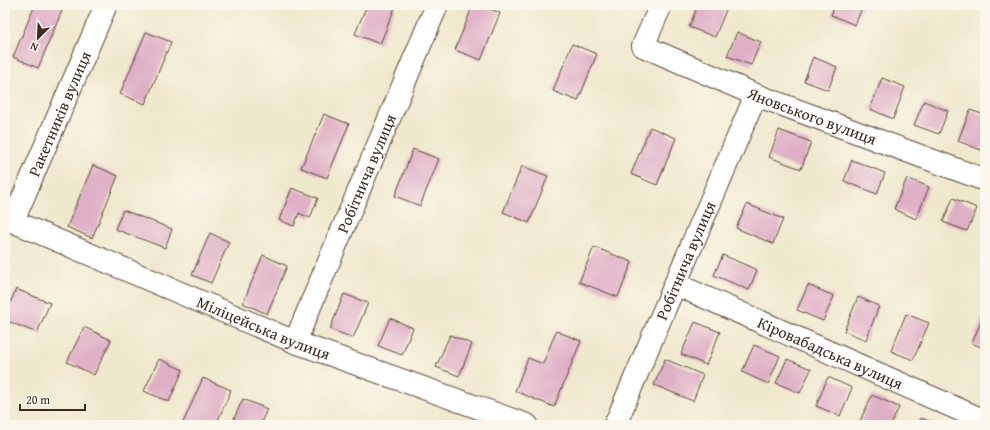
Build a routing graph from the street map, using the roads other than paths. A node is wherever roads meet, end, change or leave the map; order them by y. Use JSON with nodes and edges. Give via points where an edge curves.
{"nodes":[{"id":1,"x":106,"y":5,"type":"edge"},
{"id":2,"x":437,"y":5,"type":"edge"},
{"id":3,"x":660,"y":5,"type":"edge"},
{"id":4,"x":756,"y":95,"type":"junction"},
{"id":5,"x":985,"y":180,"type":"edge"},
{"id":6,"x":9,"y":220,"type":"edge"},
{"id":7,"x":675,"y":284,"type":"junction"},
{"id":8,"x":295,"y":342,"type":"junction"},
{"id":9,"x":985,"y":421,"type":"edge"},
{"id":10,"x":527,"y":425,"type":"edge"},
{"id":11,"x":615,"y":425,"type":"edge"}],
"edges":[{"from":1,"to":6,"type":"street","name":"Ракетників вулиця"},
{"from":2,"to":8,"type":"street","name":"Робітнича вулиця"},
{"from":3,"to":4,"type":"street","name":"Яновського вулиця","via":[[643,46]]},
{"from":4,"to":5,"type":"street","name":"Яновського вулиця"},
{"from":4,"to":7,"type":"street","name":"Робітнича вулиця"},
{"from":6,"to":8,"type":"street","name":"Міліцейська вулиця"},
{"from":7,"to":9,"type":"street","name":"Кіровабадська вулиця"},
{"from":7,"to":11,"type":"street","name":"Робітнича вулиця"},
{"from":8,"to":10,"type":"street","name":"Міліцейська вулиця"}]}
